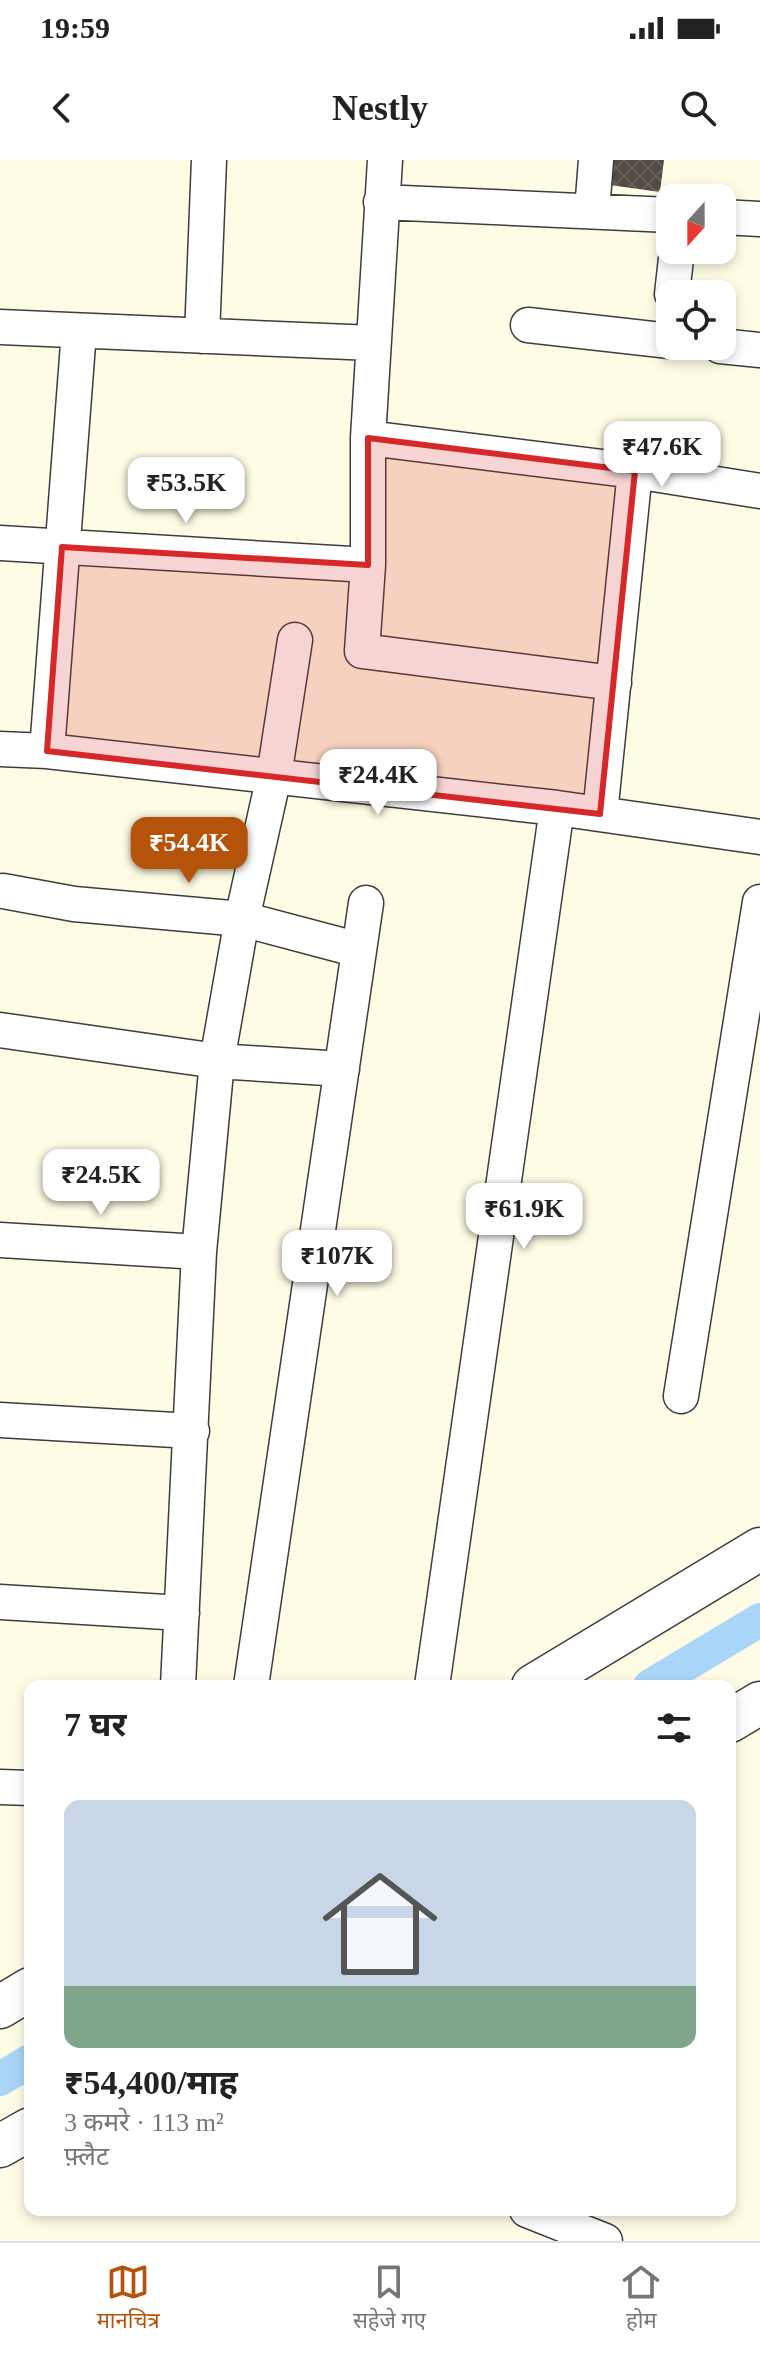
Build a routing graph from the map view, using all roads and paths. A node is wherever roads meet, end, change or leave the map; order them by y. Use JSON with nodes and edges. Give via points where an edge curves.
{"nodes":[{"id":1,"x":209,"y":160,"type":"edge"},
{"id":2,"x":385,"y":160,"type":"edge"},
{"id":3,"x":596,"y":160,"type":"edge"},
{"id":4,"x":381,"y":202,"type":"junction"},
{"id":5,"x":592,"y":211,"type":"junction"},
{"id":6,"x":656,"y":214,"type":"edge"},
{"id":7,"x":736,"y":218,"type":"edge"},
{"id":8,"x":760,"y":219,"type":"edge"},
{"id":9,"x":528,"y":325,"type":"dead end"},
{"id":10,"x":0,"y":327,"type":"edge"},
{"id":11,"x":656,"y":330,"type":"edge"},
{"id":12,"x":79,"y":331,"type":"junction"},
{"id":13,"x":202,"y":336,"type":"junction"},
{"id":14,"x":373,"y":343,"type":"junction"},
{"id":15,"x":736,"y":348,"type":"edge"},
{"id":16,"x":760,"y":350,"type":"edge"},
{"id":17,"x":368,"y":438,"type":"junction"},
{"id":18,"x":635,"y":471,"type":"junction"},
{"id":19,"x":760,"y":491,"type":"edge"},
{"id":20,"x":0,"y":543,"type":"edge"},
{"id":21,"x":62,"y":547,"type":"junction"},
{"id":22,"x":368,"y":565,"type":"junction"},
{"id":23,"x":295,"y":640,"type":"dead end"},
{"id":24,"x":614,"y":683,"type":"junction"},
{"id":25,"x":0,"y":749,"type":"edge"},
{"id":26,"x":47,"y":751,"type":"junction"},
{"id":27,"x":274,"y":776,"type":"junction"},
{"id":28,"x":557,"y":808,"type":"junction"},
{"id":29,"x":600,"y":814,"type":"junction"},
{"id":30,"x":760,"y":837,"type":"edge"},
{"id":31,"x":3,"y":891,"type":"dead end"},
{"id":32,"x":760,"y":902,"type":"edge"},
{"id":33,"x":366,"y":903,"type":"dead end"},
{"id":34,"x":242,"y":919,"type":"junction"},
{"id":35,"x":359,"y":950,"type":"junction"},
{"id":36,"x":0,"y":1030,"type":"edge"},
{"id":37,"x":749,"y":1045,"type":"edge"},
{"id":38,"x":217,"y":1061,"type":"junction"},
{"id":39,"x":342,"y":1069,"type":"junction"},
{"id":40,"x":0,"y":1240,"type":"edge"},
{"id":41,"x":199,"y":1252,"type":"junction"},
{"id":42,"x":681,"y":1396,"type":"dead end"},
{"id":43,"x":0,"y":1420,"type":"edge"},
{"id":44,"x":192,"y":1431,"type":"junction"},
{"id":45,"x":760,"y":1549,"type":"edge"},
{"id":46,"x":0,"y":1602,"type":"edge"},
{"id":47,"x":182,"y":1613,"type":"junction"},
{"id":48,"x":178,"y":1680,"type":"edge"},
{"id":49,"x":252,"y":1680,"type":"edge"},
{"id":50,"x":433,"y":1680,"type":"edge"},
{"id":51,"x":543,"y":1680,"type":"edge"},
{"id":52,"x":760,"y":1703,"type":"edge"},
{"id":53,"x":736,"y":1717,"type":"edge"},
{"id":54,"x":0,"y":1787,"type":"edge"},
{"id":55,"x":24,"y":1788,"type":"edge"},
{"id":56,"x":24,"y":1993,"type":"edge"},
{"id":57,"x":0,"y":2007,"type":"edge"},
{"id":58,"x":24,"y":2132,"type":"edge"},
{"id":59,"x":0,"y":2146,"type":"edge"},
{"id":60,"x":542,"y":2216,"type":"edge"},
{"id":61,"x":605,"y":2241,"type":"edge"}],
"edges":[{"from":1,"to":13,"type":"street"},
{"from":2,"to":4,"type":"street"},
{"from":3,"to":5,"type":"street"},
{"from":4,"to":5,"type":"street"},
{"from":4,"to":14,"type":"street"},
{"from":5,"to":6,"type":"street"},
{"from":7,"to":8,"type":"street"},
{"from":9,"to":11,"type":"street"},
{"from":10,"to":12,"type":"street"},
{"from":12,"to":13,"type":"street"},
{"from":12,"to":21,"type":"street"},
{"from":13,"to":14,"type":"street"},
{"from":14,"to":17,"type":"street"},
{"from":15,"to":16,"type":"street"},
{"from":17,"to":18,"type":"street"},
{"from":17,"to":22,"type":"street"},
{"from":18,"to":19,"type":"street"},
{"from":18,"to":24,"type":"street"},
{"from":20,"to":21,"type":"street"},
{"from":21,"to":22,"type":"street"},
{"from":21,"to":26,"type":"street"},
{"from":22,"to":24,"type":"street","via":[[362,651]]},
{"from":23,"to":27,"type":"street"},
{"from":24,"to":29,"type":"street"},
{"from":25,"to":26,"type":"street"},
{"from":26,"to":27,"type":"street"},
{"from":27,"to":28,"type":"street"},
{"from":27,"to":34,"type":"street"},
{"from":28,"to":29,"type":"street"},
{"from":28,"to":50,"type":"street"},
{"from":29,"to":30,"type":"street"},
{"from":31,"to":34,"type":"street","via":[[74,904]]},
{"from":32,"to":37,"type":"street"},
{"from":33,"to":35,"type":"street"},
{"from":34,"to":35,"type":"street"},
{"from":34,"to":38,"type":"street"},
{"from":35,"to":39,"type":"street"},
{"from":36,"to":38,"type":"street"},
{"from":37,"to":42,"type":"street"},
{"from":38,"to":39,"type":"street"},
{"from":38,"to":41,"type":"street"},
{"from":39,"to":49,"type":"street"},
{"from":40,"to":41,"type":"street"},
{"from":41,"to":44,"type":"street"},
{"from":43,"to":44,"type":"street"},
{"from":44,"to":47,"type":"street"},
{"from":45,"to":51,"type":"street"},
{"from":46,"to":47,"type":"street"},
{"from":47,"to":48,"type":"street"},
{"from":52,"to":53,"type":"street"},
{"from":54,"to":55,"type":"street"},
{"from":56,"to":57,"type":"street"},
{"from":58,"to":59,"type":"street"},
{"from":60,"to":61,"type":"street"}]}
